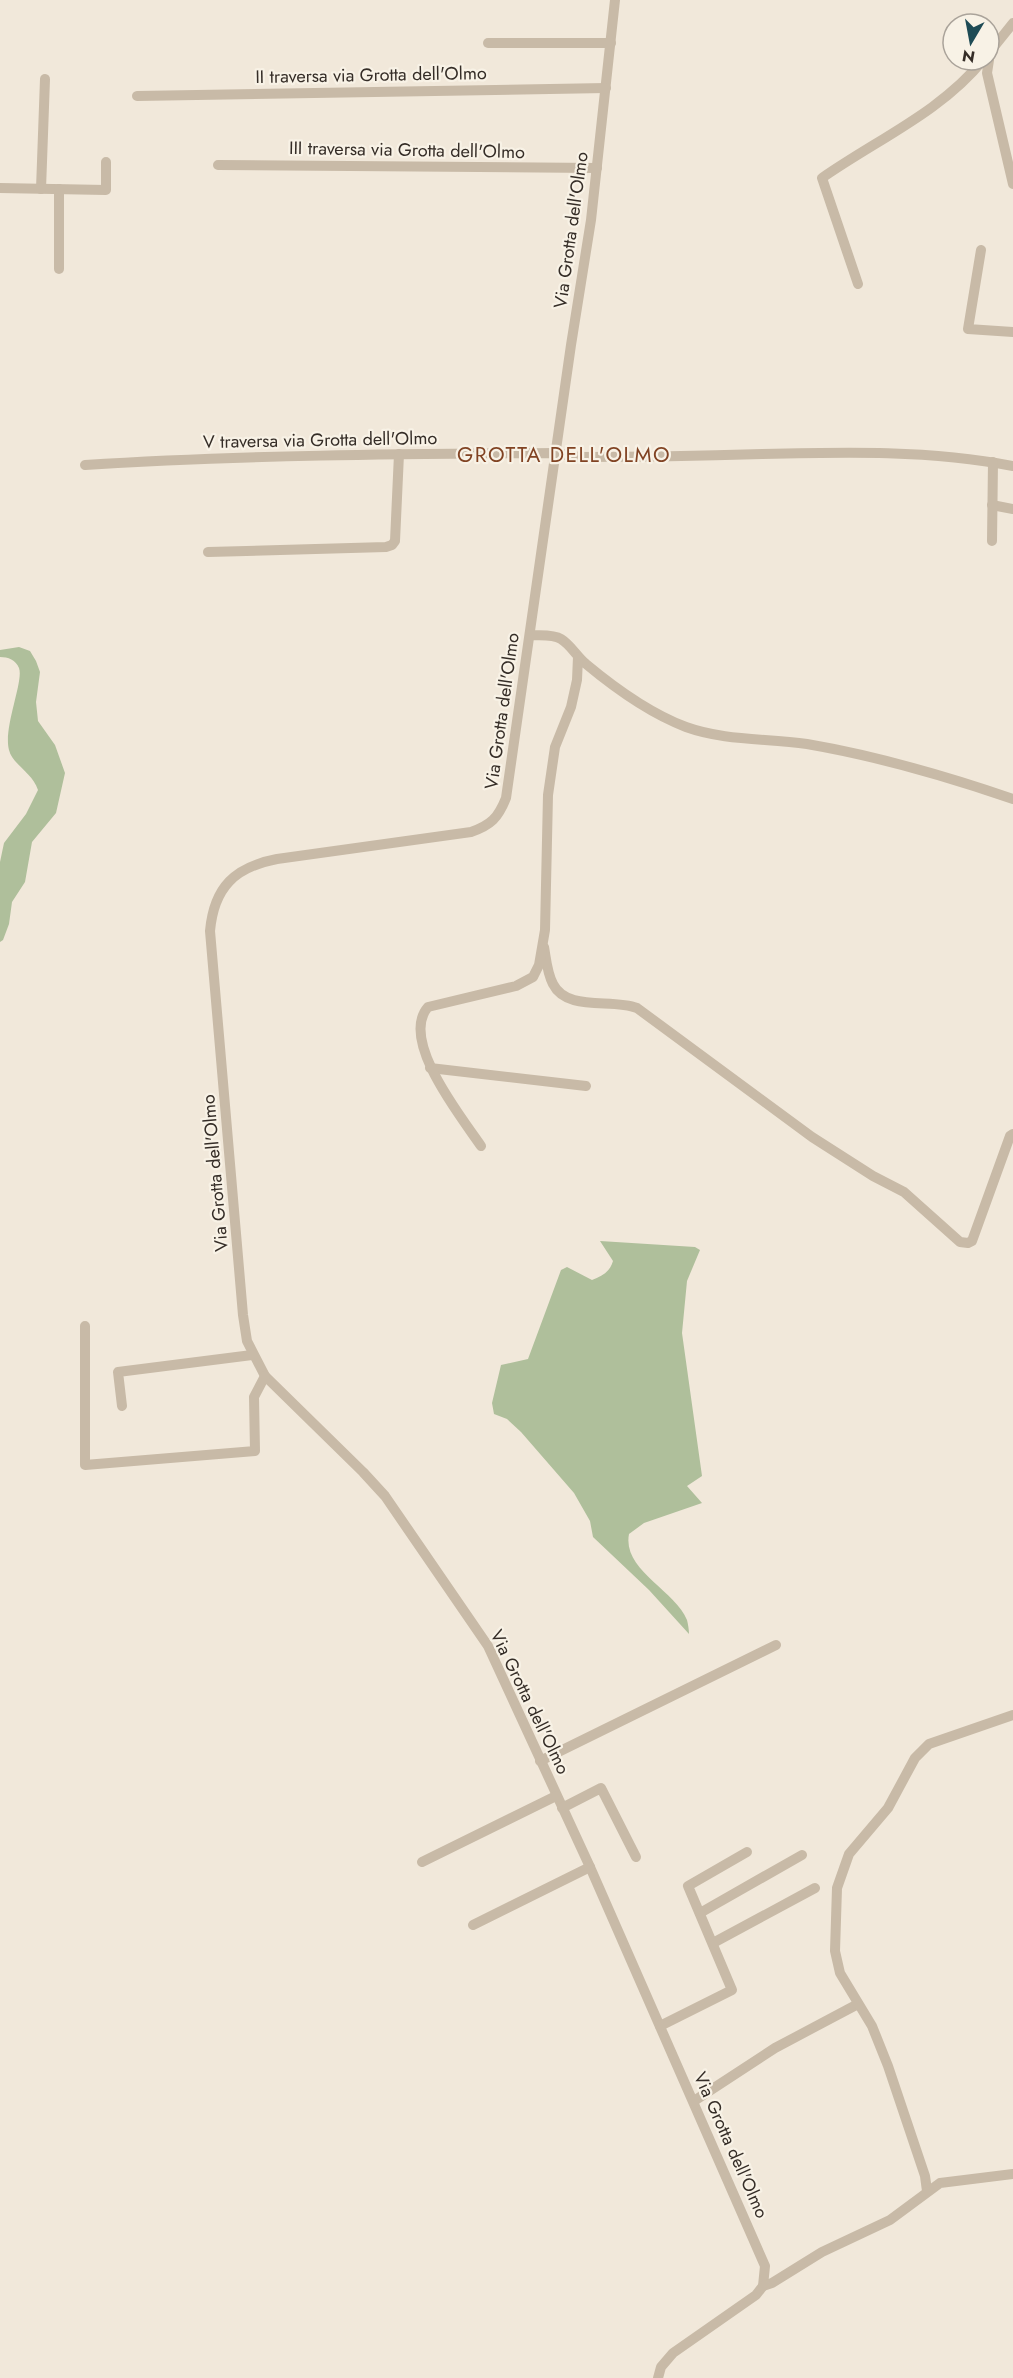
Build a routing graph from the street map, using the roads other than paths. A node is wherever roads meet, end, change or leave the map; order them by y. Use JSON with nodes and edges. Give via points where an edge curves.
{"nodes":[{"id":1,"x":615,"y":0,"type":"edge"},
{"id":2,"x":1013,"y":23,"type":"edge"},
{"id":3,"x":1001,"y":39,"type":"edge"},
{"id":4,"x":489,"y":43,"type":"dead end"},
{"id":5,"x":611,"y":43,"type":"junction"},
{"id":6,"x":974,"y":72,"type":"edge"},
{"id":7,"x":987,"y":72,"type":"edge"},
{"id":8,"x":45,"y":79,"type":"dead end"},
{"id":9,"x":606,"y":88,"type":"junction"},
{"id":10,"x":137,"y":96,"type":"dead end"},
{"id":11,"x":106,"y":162,"type":"dead end"},
{"id":12,"x":218,"y":165,"type":"dead end"},
{"id":13,"x":597,"y":168,"type":"junction"},
{"id":14,"x":1013,"y":184,"type":"edge"},
{"id":15,"x":0,"y":188,"type":"edge"},
{"id":16,"x":41,"y":189,"type":"junction"},
{"id":17,"x":59,"y":189,"type":"junction"},
{"id":18,"x":981,"y":250,"type":"dead end"},
{"id":19,"x":59,"y":269,"type":"dead end"},
{"id":20,"x":858,"y":284,"type":"dead end"},
{"id":21,"x":1013,"y":332,"type":"edge"},
{"id":22,"x":556,"y":453,"type":"junction"},
{"id":23,"x":399,"y":454,"type":"junction"},
{"id":24,"x":993,"y":462,"type":"junction"},
{"id":25,"x":85,"y":465,"type":"dead end"},
{"id":26,"x":1013,"y":466,"type":"edge"},
{"id":27,"x":992,"y":505,"type":"junction"},
{"id":28,"x":1013,"y":509,"type":"edge"},
{"id":29,"x":992,"y":541,"type":"dead end"},
{"id":30,"x":208,"y":552,"type":"dead end"},
{"id":31,"x":530,"y":635,"type":"junction"},
{"id":32,"x":578,"y":657,"type":"junction"},
{"id":33,"x":1013,"y":799,"type":"edge"},
{"id":34,"x":544,"y":946,"type":"junction"},
{"id":35,"x":430,"y":1068,"type":"junction"},
{"id":36,"x":586,"y":1086,"type":"dead end"},
{"id":37,"x":1013,"y":1134,"type":"edge"},
{"id":38,"x":481,"y":1146,"type":"dead end"},
{"id":39,"x":84,"y":1326,"type":"dead end"},
{"id":40,"x":252,"y":1355,"type":"junction"},
{"id":41,"x":265,"y":1376,"type":"junction"},
{"id":42,"x":122,"y":1406,"type":"dead end"},
{"id":43,"x":776,"y":1645,"type":"dead end"},
{"id":44,"x":1013,"y":1715,"type":"edge"},
{"id":45,"x":540,"y":1761,"type":"junction"},
{"id":46,"x":556,"y":1796,"type":"junction"},
{"id":47,"x":562,"y":1808,"type":"junction"},
{"id":48,"x":747,"y":1852,"type":"dead end"},
{"id":49,"x":802,"y":1855,"type":"dead end"},
{"id":50,"x":636,"y":1857,"type":"dead end"},
{"id":51,"x":422,"y":1862,"type":"dead end"},
{"id":52,"x":590,"y":1867,"type":"junction"},
{"id":53,"x":815,"y":1888,"type":"dead end"},
{"id":54,"x":700,"y":1913,"type":"junction"},
{"id":55,"x":473,"y":1925,"type":"dead end"},
{"id":56,"x":713,"y":1944,"type":"junction"},
{"id":57,"x":858,"y":2004,"type":"junction"},
{"id":58,"x":660,"y":2026,"type":"junction"},
{"id":59,"x":694,"y":2101,"type":"junction"},
{"id":60,"x":1013,"y":2174,"type":"edge"},
{"id":61,"x":927,"y":2191,"type":"junction"},
{"id":62,"x":763,"y":2286,"type":"junction"},
{"id":63,"x":658,"y":2378,"type":"edge"}],
"edges":[{"from":1,"to":5,"type":"street","name":"Via Grotta dell'Olmo"},
{"from":2,"to":3,"type":"street"},
{"from":4,"to":5,"type":"street"},
{"from":5,"to":9,"type":"street","name":"Via Grotta dell'Olmo"},
{"from":6,"to":20,"type":"street","via":[[942,102],[822,177]]},
{"from":7,"to":14,"type":"street"},
{"from":8,"to":16,"type":"street"},
{"from":9,"to":10,"type":"street","name":"II traversa via Grotta dell'Olmo"},
{"from":9,"to":13,"type":"street","name":"Via Grotta dell'Olmo"},
{"from":11,"to":17,"type":"street","via":[[106,190]]},
{"from":12,"to":13,"type":"street","name":"III traversa via Grotta dell'Olmo"},
{"from":13,"to":22,"type":"street","name":"Via Grotta dell'Olmo"},
{"from":15,"to":16,"type":"street"},
{"from":16,"to":17,"type":"street"},
{"from":17,"to":19,"type":"street"},
{"from":18,"to":21,"type":"street","via":[[968,329]]},
{"from":22,"to":23,"type":"street","name":"V traversa via Grotta dell'Olmo"},
{"from":22,"to":24,"type":"street","name":"V traversa via Grotta dell'Olmo","via":[[578,457],[826,453]]},
{"from":22,"to":31,"type":"street","name":"Via Grotta dell'Olmo"},
{"from":23,"to":25,"type":"street","name":"V traversa via Grotta dell'Olmo"},
{"from":23,"to":30,"type":"street","via":[[392,545]]},
{"from":24,"to":26,"type":"street","name":"V traversa via Grotta dell'Olmo"},
{"from":24,"to":27,"type":"street"},
{"from":27,"to":28,"type":"street"},
{"from":27,"to":29,"type":"street"},
{"from":31,"to":32,"type":"street","via":[[558,637]]},
{"from":31,"to":40,"type":"street","name":"Via Grotta dell'Olmo","via":[[506,798],[486,826],[471,832],[261,862],[230,880],[212,912],[210,931],[243,1315]]},
{"from":32,"to":33,"type":"street","via":[[613,687],[684,726],[735,738],[809,745],[936,772]]},
{"from":32,"to":34,"type":"street","via":[[575,689],[555,747],[548,795]]},
{"from":34,"to":35,"type":"street","via":[[533,977],[424,1011],[422,1030]]},
{"from":34,"to":37,"type":"street","via":[[551,982],[562,994],[585,1002],[628,1004],[636,1008],[812,1137],[904,1192],[960,1242],[972,1241]]},
{"from":35,"to":36,"type":"street"},
{"from":35,"to":38,"type":"street"},
{"from":39,"to":41,"type":"street","via":[[85,1465],[255,1451],[254,1397]]},
{"from":40,"to":41,"type":"street","name":"Via Grotta dell'Olmo"},
{"from":40,"to":42,"type":"street","via":[[118,1372]]},
{"from":41,"to":45,"type":"street","name":"Via Grotta dell'Olmo","via":[[385,1496],[488,1646]]},
{"from":43,"to":45,"type":"street"},
{"from":44,"to":57,"type":"street","via":[[929,1744],[915,1758],[888,1808],[849,1854],[837,1888],[835,1951],[840,1973]]},
{"from":45,"to":46,"type":"street","name":"Via Grotta dell'Olmo"},
{"from":46,"to":47,"type":"street","name":"Via Grotta dell'Olmo"},
{"from":46,"to":51,"type":"street"},
{"from":47,"to":50,"type":"street","via":[[601,1788]]},
{"from":47,"to":52,"type":"street","name":"Via Grotta dell'Olmo"},
{"from":48,"to":54,"type":"street","via":[[688,1886]]},
{"from":49,"to":54,"type":"street"},
{"from":52,"to":55,"type":"street"},
{"from":52,"to":58,"type":"street","name":"Via Grotta dell'Olmo"},
{"from":53,"to":56,"type":"street"},
{"from":54,"to":56,"type":"street"},
{"from":56,"to":58,"type":"street","via":[[732,1990]]},
{"from":57,"to":59,"type":"street","via":[[775,2048]]},
{"from":57,"to":61,"type":"street","via":[[872,2026],[888,2066]]},
{"from":58,"to":59,"type":"street","name":"Via Grotta dell'Olmo"},
{"from":59,"to":62,"type":"street","name":"Via Grotta dell'Olmo","via":[[765,2266]]},
{"from":60,"to":61,"type":"street","via":[[940,2183]]},
{"from":61,"to":62,"type":"street","via":[[890,2220]]},
{"from":62,"to":63,"type":"street","via":[[756,2295],[673,2353],[661,2367]]}]}
